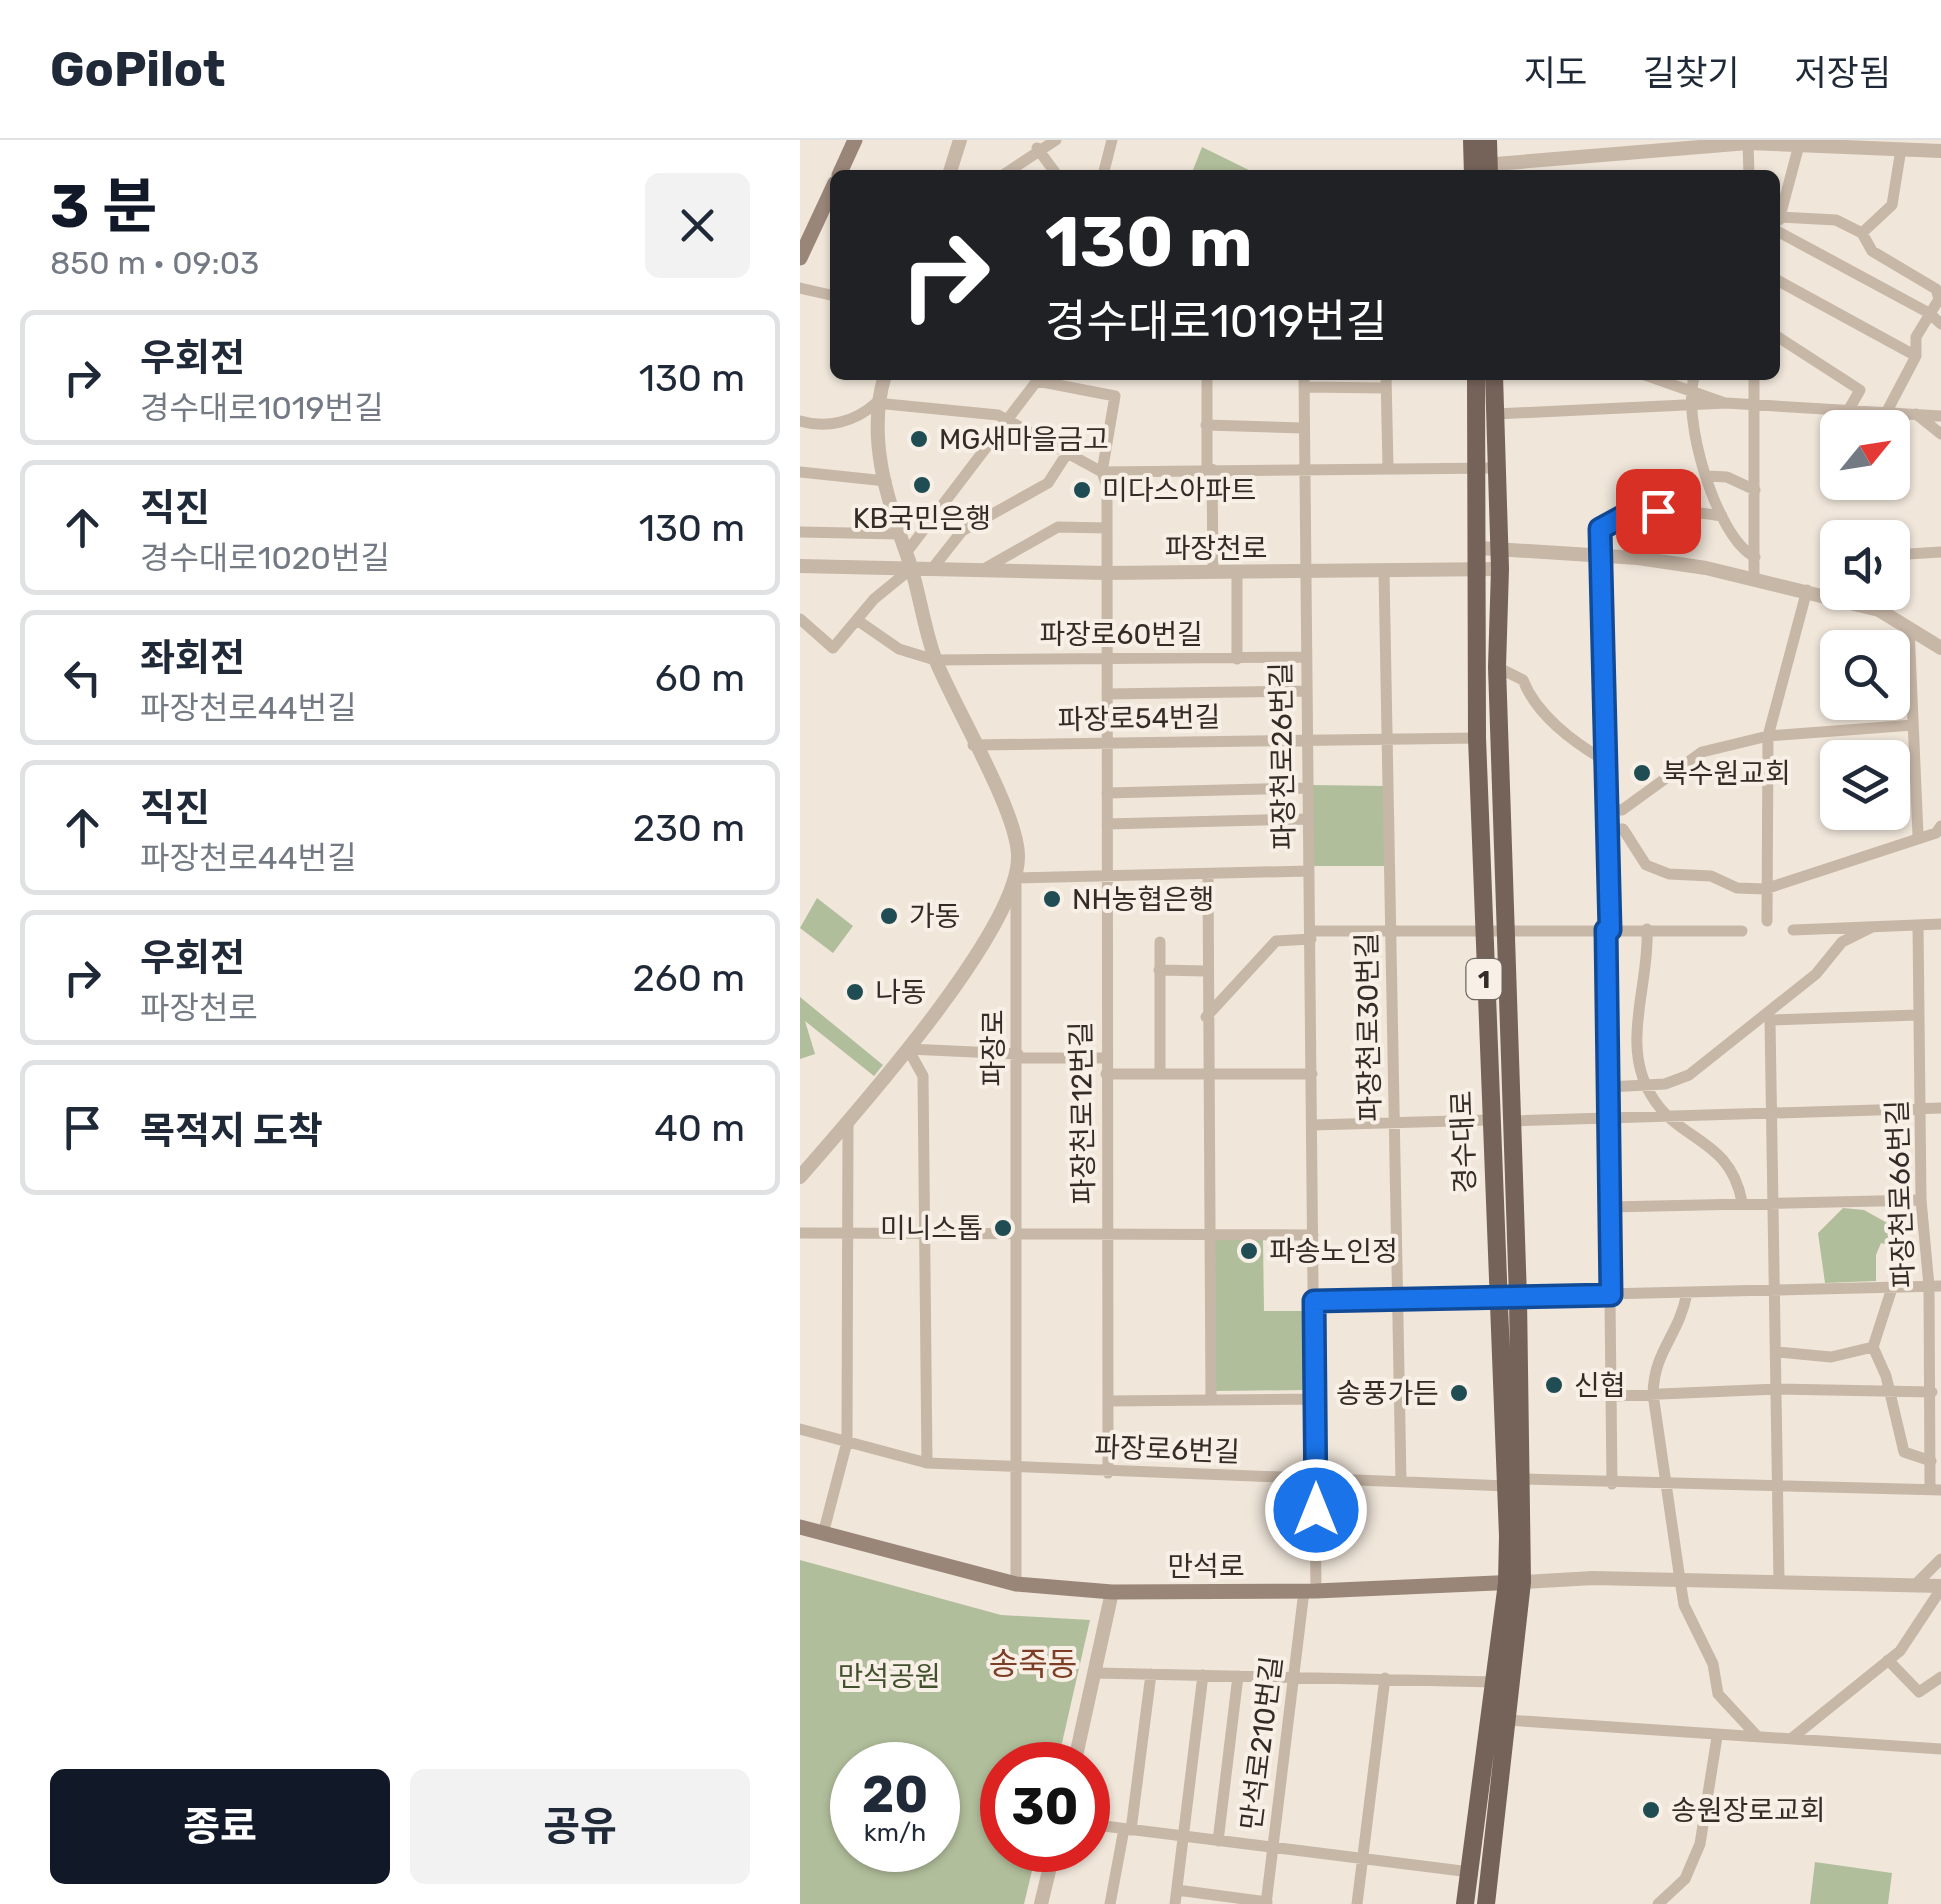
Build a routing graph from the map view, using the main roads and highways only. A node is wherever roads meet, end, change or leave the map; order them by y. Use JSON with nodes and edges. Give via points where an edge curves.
{"nodes":[{"id":1,"x":855,"y":140,"type":"edge"},
{"id":2,"x":1472,"y":140,"type":"edge"},
{"id":3,"x":1488,"y":140,"type":"edge"},
{"id":4,"x":841,"y":170,"type":"edge"},
{"id":5,"x":1481,"y":170,"type":"edge"},
{"id":6,"x":830,"y":194,"type":"edge"},
{"id":7,"x":800,"y":258,"type":"edge"},
{"id":8,"x":1477,"y":380,"type":"edge"},
{"id":9,"x":1494,"y":380,"type":"edge"},
{"id":10,"x":1488,"y":468,"type":"junction"},
{"id":11,"x":1508,"y":1298,"type":"junction"},
{"id":12,"x":1512,"y":1488,"type":"junction"},
{"id":13,"x":800,"y":1528,"type":"edge"},
{"id":14,"x":1514,"y":1583,"type":"junction"},
{"id":15,"x":1507,"y":1644,"type":"junction"},
{"id":16,"x":1465,"y":1904,"type":"edge"},
{"id":17,"x":1486,"y":1904,"type":"edge"}],
"edges":[{"from":1,"to":4,"type":"main road"},
{"from":2,"to":5,"type":"main road"},
{"from":3,"to":5,"type":"main road"},
{"from":6,"to":7,"type":"main road"},
{"from":8,"to":10,"type":"main road","name":"경수대로","number":"1"},
{"from":9,"to":10,"type":"main road","name":"경수대로","number":"1"},
{"from":10,"to":11,"type":"main road","name":"경수대로","number":"1","via":[[1500,569],[1496,667],[1511,1121]]},
{"from":10,"to":11,"type":"main road","name":"경수대로","number":"1","via":[[1479,548],[1478,738],[1490,1120]]},
{"from":11,"to":12,"type":"main road","name":"경수대로","number":"1"},
{"from":12,"to":14,"type":"main road","name":"경수대로","number":"1"},
{"from":12,"to":14,"type":"main road","name":"경수대로","number":"1","via":[[1522,1526]]},
{"from":13,"to":14,"type":"main road","name":"만석로","via":[[1016,1584],[1112,1592]]},
{"from":14,"to":15,"type":"main road","name":"경수대로","number":"1"},
{"from":15,"to":16,"type":"main road","name":"경수대로","number":"1","via":[[1495,1682]]},
{"from":15,"to":17,"type":"main road","name":"경수대로","number":"1","via":[[1507,1720]]}]}
